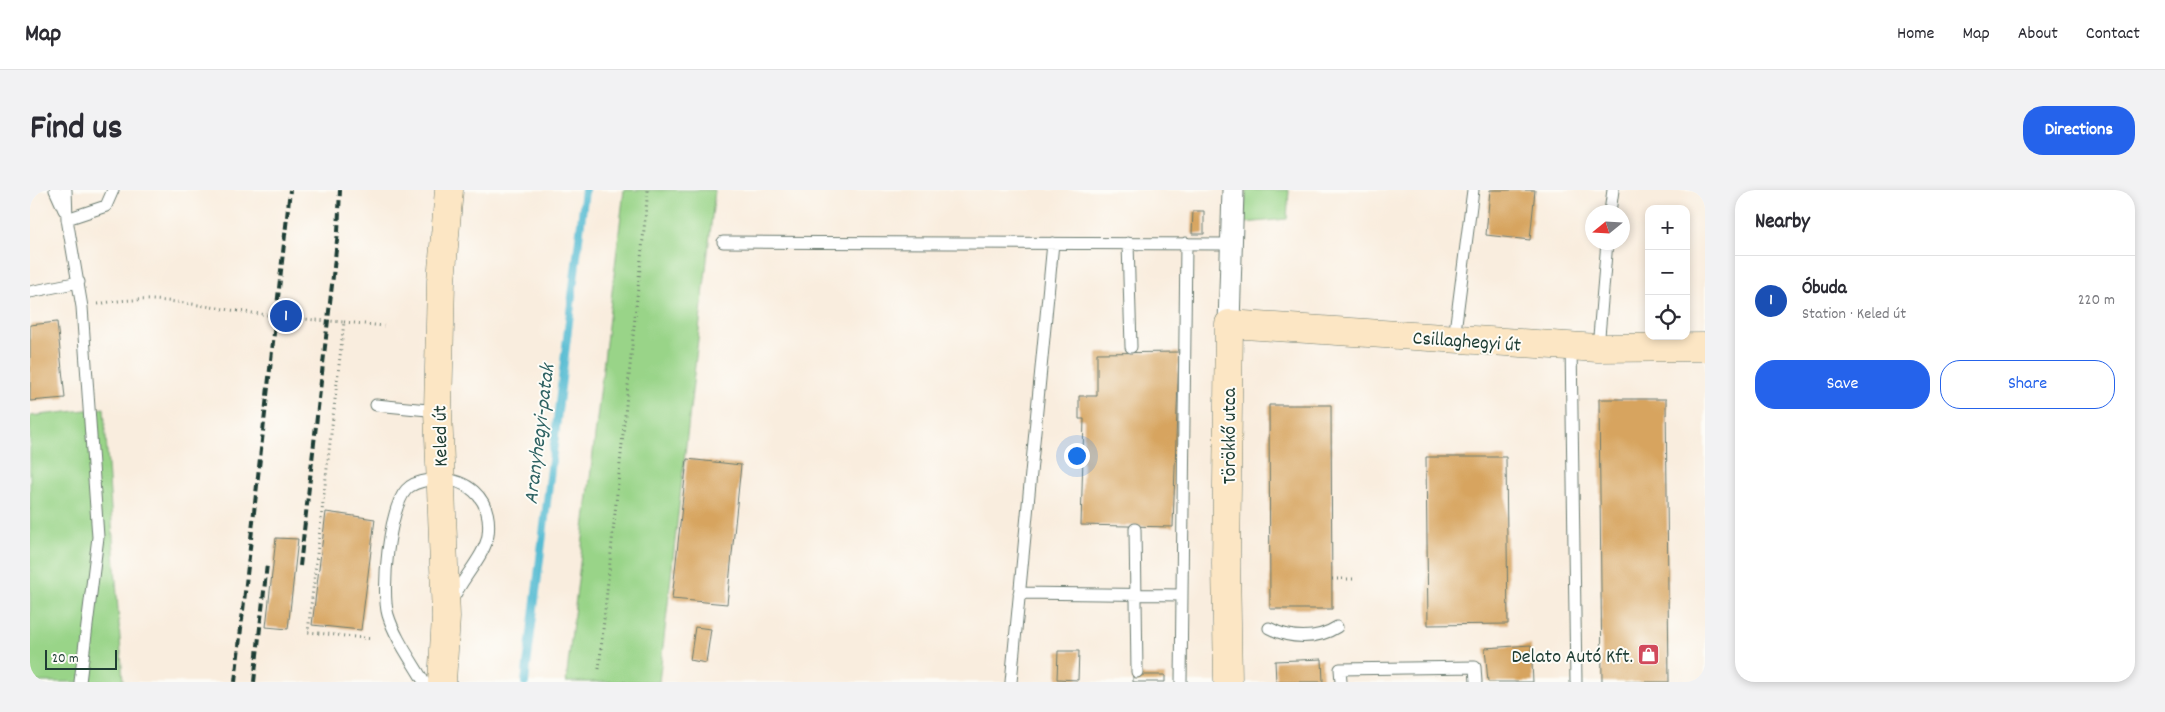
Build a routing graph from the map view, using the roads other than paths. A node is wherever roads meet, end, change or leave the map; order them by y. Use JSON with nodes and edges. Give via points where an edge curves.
{"nodes":[{"id":1,"x":55,"y":190,"type":"edge"},
{"id":2,"x":66,"y":190,"type":"edge"},
{"id":3,"x":113,"y":190,"type":"edge"},
{"id":4,"x":449,"y":190,"type":"edge"},
{"id":5,"x":1233,"y":190,"type":"edge"},
{"id":6,"x":1473,"y":190,"type":"edge"},
{"id":7,"x":1613,"y":190,"type":"edge"},
{"id":8,"x":1611,"y":205,"type":"edge"},
{"id":9,"x":67,"y":219,"type":"junction"},
{"id":10,"x":723,"y":242,"type":"dead end"},
{"id":11,"x":1053,"y":243,"type":"junction"},
{"id":12,"x":1128,"y":243,"type":"junction"},
{"id":13,"x":1186,"y":244,"type":"junction"},
{"id":14,"x":1230,"y":244,"type":"junction"},
{"id":15,"x":1606,"y":250,"type":"edge"},
{"id":16,"x":80,"y":282,"type":"junction"},
{"id":17,"x":30,"y":292,"type":"edge"},
{"id":18,"x":1229,"y":324,"type":"junction"},
{"id":19,"x":1454,"y":339,"type":"junction"},
{"id":20,"x":1131,"y":346,"type":"dead end"},
{"id":21,"x":1570,"y":346,"type":"junction"},
{"id":22,"x":1705,"y":347,"type":"edge"},
{"id":23,"x":1598,"y":348,"type":"junction"},
{"id":24,"x":376,"y":405,"type":"dead end"},
{"id":25,"x":438,"y":411,"type":"junction"},
{"id":26,"x":440,"y":478,"type":"junction"},
{"id":27,"x":1135,"y":529,"type":"dead end"},
{"id":28,"x":1019,"y":593,"type":"junction"},
{"id":29,"x":1136,"y":594,"type":"junction"},
{"id":30,"x":1182,"y":595,"type":"junction"},
{"id":31,"x":446,"y":617,"type":"junction"},
{"id":32,"x":1337,"y":627,"type":"dead end"},
{"id":33,"x":1269,"y":628,"type":"dead end"},
{"id":34,"x":1137,"y":672,"type":"dead end"},
{"id":35,"x":80,"y":682,"type":"edge"},
{"id":36,"x":424,"y":682,"type":"edge"},
{"id":37,"x":442,"y":682,"type":"edge"},
{"id":38,"x":1011,"y":682,"type":"edge"},
{"id":39,"x":1181,"y":682,"type":"edge"},
{"id":40,"x":1228,"y":682,"type":"edge"},
{"id":41,"x":1341,"y":682,"type":"edge"},
{"id":42,"x":1476,"y":682,"type":"edge"},
{"id":43,"x":1576,"y":682,"type":"edge"}],
"edges":[{"from":1,"to":9,"type":"lane"},
{"from":2,"to":9,"type":"lane"},
{"from":3,"to":9,"type":"lane","via":[[106,206]]},
{"from":4,"to":25,"type":"street","name":"Keled út","via":[[441,281]]},
{"from":5,"to":14,"type":"street","name":"Törökkő utca"},
{"from":6,"to":19,"type":"lane"},
{"from":7,"to":8,"type":"lane"},
{"from":9,"to":16,"type":"lane"},
{"from":10,"to":11,"type":"lane"},
{"from":11,"to":12,"type":"lane"},
{"from":11,"to":28,"type":"lane"},
{"from":12,"to":13,"type":"lane"},
{"from":12,"to":20,"type":"lane"},
{"from":13,"to":14,"type":"lane"},
{"from":13,"to":30,"type":"lane"},
{"from":14,"to":18,"type":"street","name":"Törökkő utca"},
{"from":15,"to":23,"type":"lane"},
{"from":16,"to":17,"type":"lane"},
{"from":16,"to":35,"type":"lane","via":[[98,537]]},
{"from":18,"to":19,"type":"street","name":"Csillaghegyi út"},
{"from":18,"to":40,"type":"street","name":"Törökkő utca"},
{"from":19,"to":21,"type":"street","name":"Csillaghegyi út"},
{"from":21,"to":23,"type":"street","name":"Csillaghegyi út"},
{"from":21,"to":43,"type":"lane"},
{"from":22,"to":23,"type":"street","name":"Csillaghegyi út"},
{"from":24,"to":25,"type":"lane"},
{"from":25,"to":26,"type":"street","name":"Keled út"},
{"from":26,"to":31,"type":"street","name":"Keled út"},
{"from":26,"to":31,"type":"lane","via":[[459,480],[467,485],[484,505],[488,520],[484,549],[457,590]]},
{"from":26,"to":36,"type":"lane","via":[[413,484],[398,505],[384,597],[390,622]]},
{"from":27,"to":29,"type":"lane"},
{"from":28,"to":29,"type":"lane"},
{"from":28,"to":38,"type":"lane"},
{"from":29,"to":30,"type":"lane"},
{"from":29,"to":34,"type":"lane"},
{"from":30,"to":39,"type":"lane"},
{"from":31,"to":37,"type":"street","name":"Keled út"},
{"from":32,"to":33,"type":"lane","via":[[1324,635],[1284,636]]},
{"from":41,"to":42,"type":"lane","via":[[1340,669],[1475,667]]}]}
